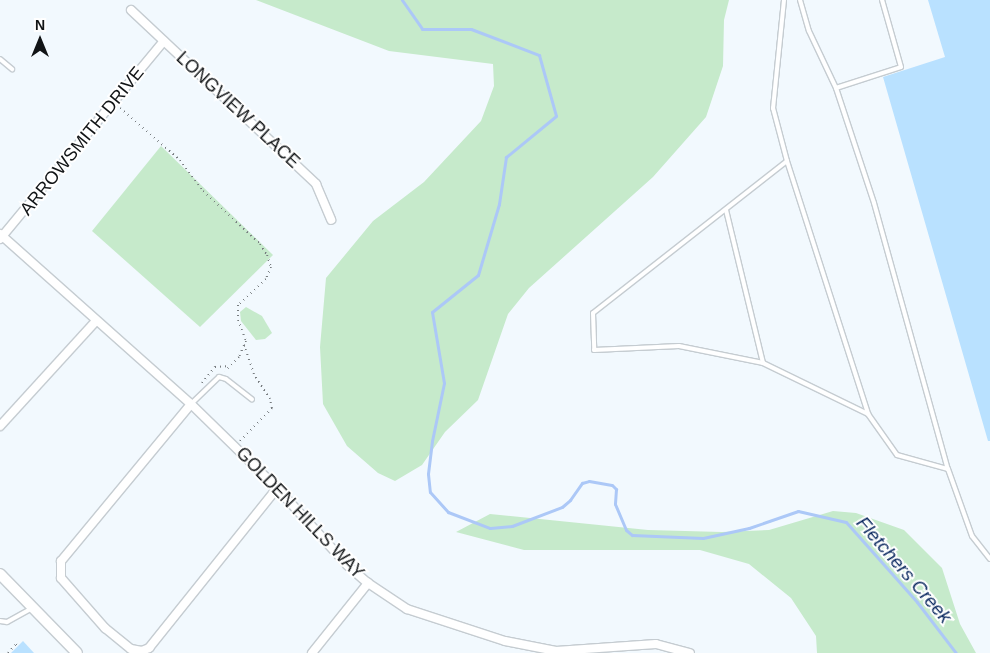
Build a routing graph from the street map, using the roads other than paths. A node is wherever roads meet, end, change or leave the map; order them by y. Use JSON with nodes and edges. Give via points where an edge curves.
{"nodes":[{"id":1,"x":784,"y":0,"type":"edge"},
{"id":2,"x":800,"y":0,"type":"edge"},
{"id":3,"x":882,"y":0,"type":"edge"},
{"id":4,"x":131,"y":10,"type":"dead end"},
{"id":5,"x":164,"y":41,"type":"junction"},
{"id":6,"x":0,"y":59,"type":"edge"},
{"id":7,"x":12,"y":69,"type":"dead end"},
{"id":8,"x":836,"y":88,"type":"junction"},
{"id":9,"x":787,"y":161,"type":"junction"},
{"id":10,"x":726,"y":210,"type":"junction"},
{"id":11,"x":331,"y":220,"type":"dead end"},
{"id":12,"x":1,"y":237,"type":"edge"},
{"id":13,"x":96,"y":321,"type":"junction"},
{"id":14,"x":763,"y":363,"type":"junction"},
{"id":15,"x":252,"y":399,"type":"dead end"},
{"id":16,"x":191,"y":404,"type":"junction"},
{"id":17,"x":868,"y":414,"type":"junction"},
{"id":18,"x":0,"y":426,"type":"edge"},
{"id":19,"x":948,"y":469,"type":"junction"},
{"id":20,"x":277,"y":488,"type":"junction"},
{"id":21,"x":990,"y":559,"type":"edge"},
{"id":22,"x":0,"y":574,"type":"edge"},
{"id":23,"x":368,"y":583,"type":"junction"},
{"id":24,"x":33,"y":607,"type":"junction"},
{"id":25,"x":0,"y":621,"type":"edge"},
{"id":26,"x":77,"y":653,"type":"edge"},
{"id":27,"x":312,"y":653,"type":"edge"},
{"id":28,"x":690,"y":653,"type":"edge"}],
"edges":[{"from":1,"to":9,"type":"lane","via":[[773,108]]},
{"from":2,"to":8,"type":"lane","via":[[809,31]]},
{"from":3,"to":8,"type":"lane","via":[[901,67]]},
{"from":4,"to":5,"type":"street","name":"LONGVIEW PLACE"},
{"from":5,"to":11,"type":"street","name":"LONGVIEW PLACE","via":[[316,184]]},
{"from":5,"to":12,"type":"street","name":"ARROWSMITH DRIVE"},
{"from":6,"to":7,"type":"lane"},
{"from":8,"to":19,"type":"lane","via":[[874,203]]},
{"from":9,"to":10,"type":"lane"},
{"from":9,"to":17,"type":"lane"},
{"from":10,"to":14,"type":"lane"},
{"from":10,"to":14,"type":"lane","via":[[593,313],[594,350],[679,346]]},
{"from":12,"to":13,"type":"street","name":"GOLDEN HILLS WAY"},
{"from":13,"to":16,"type":"street","name":"GOLDEN HILLS WAY"},
{"from":13,"to":18,"type":"street"},
{"from":14,"to":17,"type":"lane"},
{"from":15,"to":16,"type":"lane","via":[[222,378],[215,379]]},
{"from":16,"to":20,"type":"street","name":"GOLDEN HILLS WAY"},
{"from":16,"to":20,"type":"street","via":[[62,560],[61,578],[105,628],[131,649],[142,651],[149,648]]},
{"from":17,"to":19,"type":"lane","via":[[896,456]]},
{"from":19,"to":21,"type":"lane","via":[[972,536]]},
{"from":20,"to":23,"type":"street","name":"GOLDEN HILLS WAY","via":[[347,565]]},
{"from":22,"to":24,"type":"street"},
{"from":23,"to":27,"type":"street"},
{"from":23,"to":28,"type":"street","name":"GOLDEN HILLS WAY","via":[[407,609],[504,642],[556,651],[656,644]]},
{"from":24,"to":25,"type":"lane","via":[[7,622]]},
{"from":24,"to":26,"type":"street"}]}
